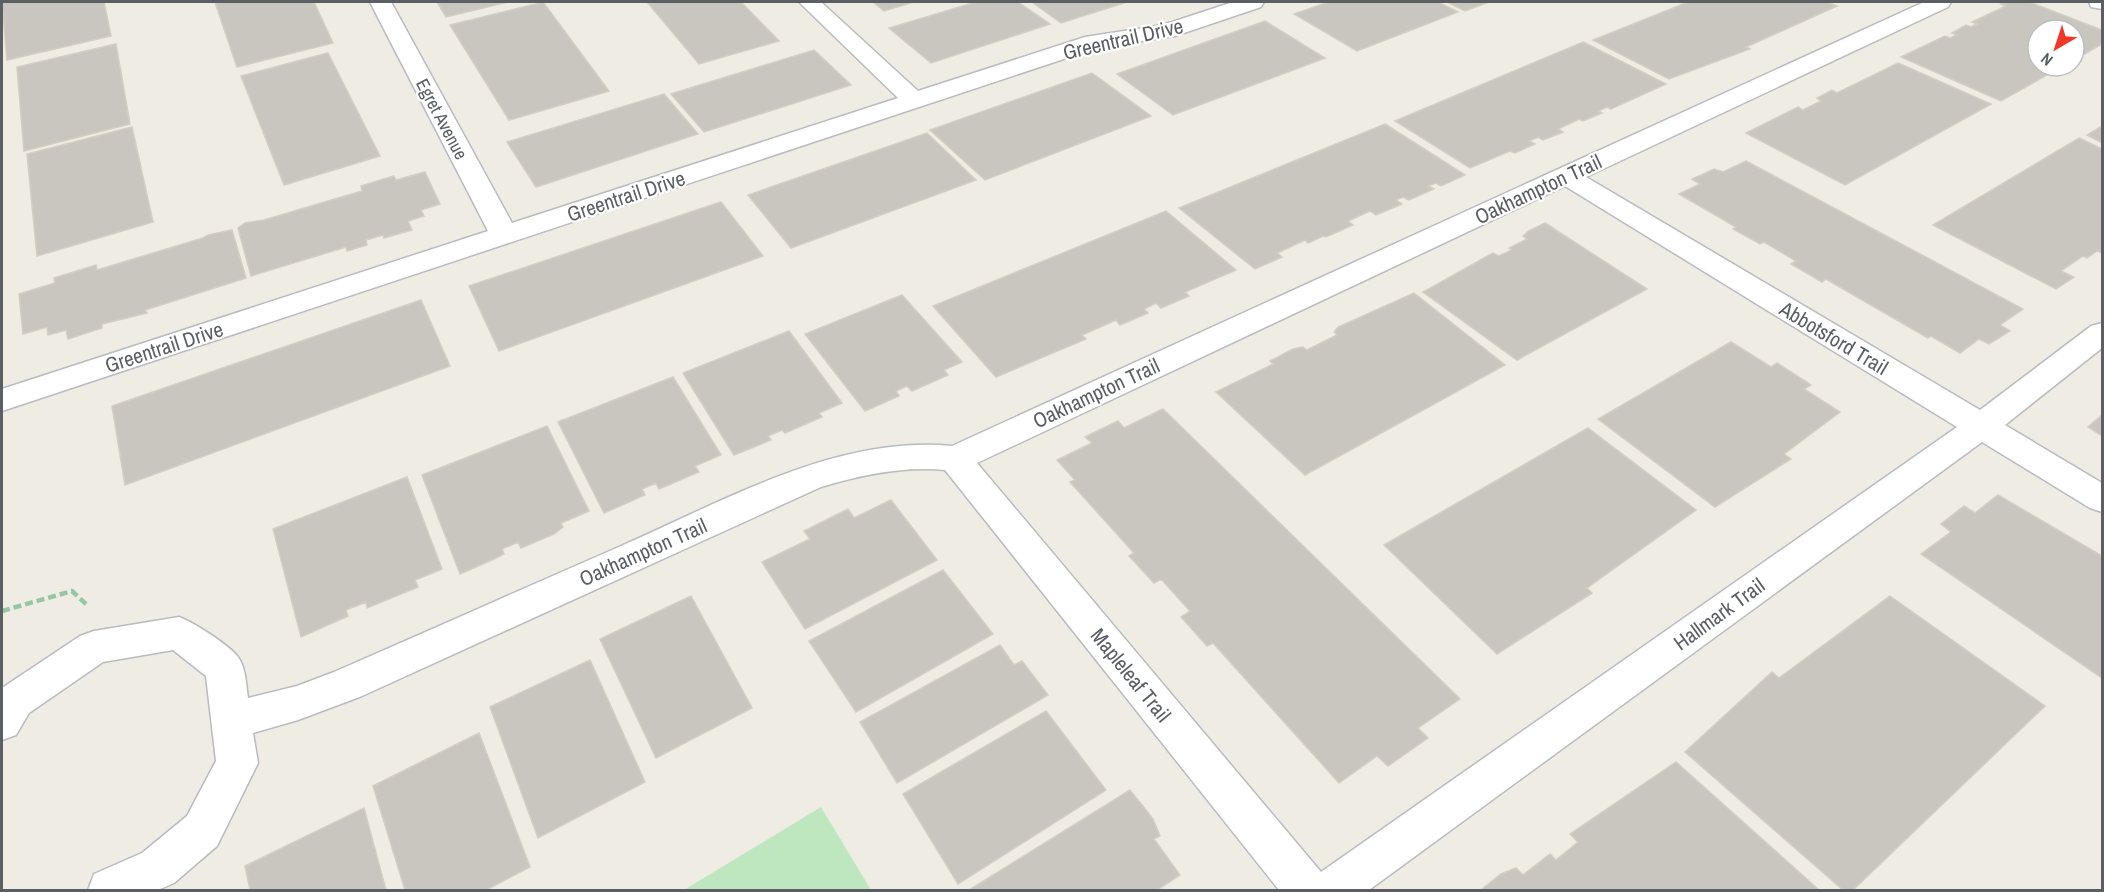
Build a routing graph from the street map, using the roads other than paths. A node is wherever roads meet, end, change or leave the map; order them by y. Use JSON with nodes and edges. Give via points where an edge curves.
{"nodes":[{"id":1,"x":380,"y":2,"type":"edge"},
{"id":2,"x":809,"y":2,"type":"edge"},
{"id":3,"x":1246,"y":2,"type":"edge"},
{"id":4,"x":1940,"y":2,"type":"edge"},
{"id":5,"x":915,"y":101,"type":"junction"},
{"id":6,"x":1566,"y":176,"type":"junction"},
{"id":7,"x":505,"y":236,"type":"junction"},
{"id":8,"x":2103,"y":333,"type":"edge"},
{"id":9,"x":2,"y":400,"type":"edge"},
{"id":10,"x":1981,"y":426,"type":"junction"},
{"id":11,"x":955,"y":459,"type":"junction"},
{"id":12,"x":2103,"y":499,"type":"edge"},
{"id":13,"x":233,"y":720,"type":"junction"},
{"id":14,"x":2,"y":722,"type":"edge"},
{"id":15,"x":110,"y":891,"type":"edge"},
{"id":16,"x":1307,"y":891,"type":"edge"},
{"id":17,"x":1334,"y":891,"type":"edge"}],
"edges":[{"from":1,"to":7,"type":"street","name":"Egret Avenue"},
{"from":2,"to":5,"type":"street"},
{"from":3,"to":5,"type":"street","name":"Greentrail Drive","via":[[1167,31],[1093,42]]},
{"from":4,"to":6,"type":"street","name":"Oakhampton Trail"},
{"from":5,"to":7,"type":"street","name":"Greentrail Drive"},
{"from":6,"to":10,"type":"street","name":"Abbotsford Trail"},
{"from":6,"to":11,"type":"street","name":"Oakhampton Trail"},
{"from":7,"to":9,"type":"street","name":"Greentrail Drive"},
{"from":8,"to":10,"type":"street","name":"Hallmark Trail"},
{"from":10,"to":12,"type":"street","name":"Abbotsford Trail"},
{"from":10,"to":17,"type":"street","name":"Hallmark Trail"},
{"from":11,"to":13,"type":"street","name":"Oakhampton Trail","via":[[895,458],[809,478],[348,684],[298,703]]},
{"from":11,"to":16,"type":"street","name":"Mapleleaf Trail"},
{"from":13,"to":14,"type":"street","via":[[224,668],[180,633],[94,647],[15,700]]},
{"from":13,"to":15,"type":"street","via":[[237,763],[202,831],[158,868]]}]}
